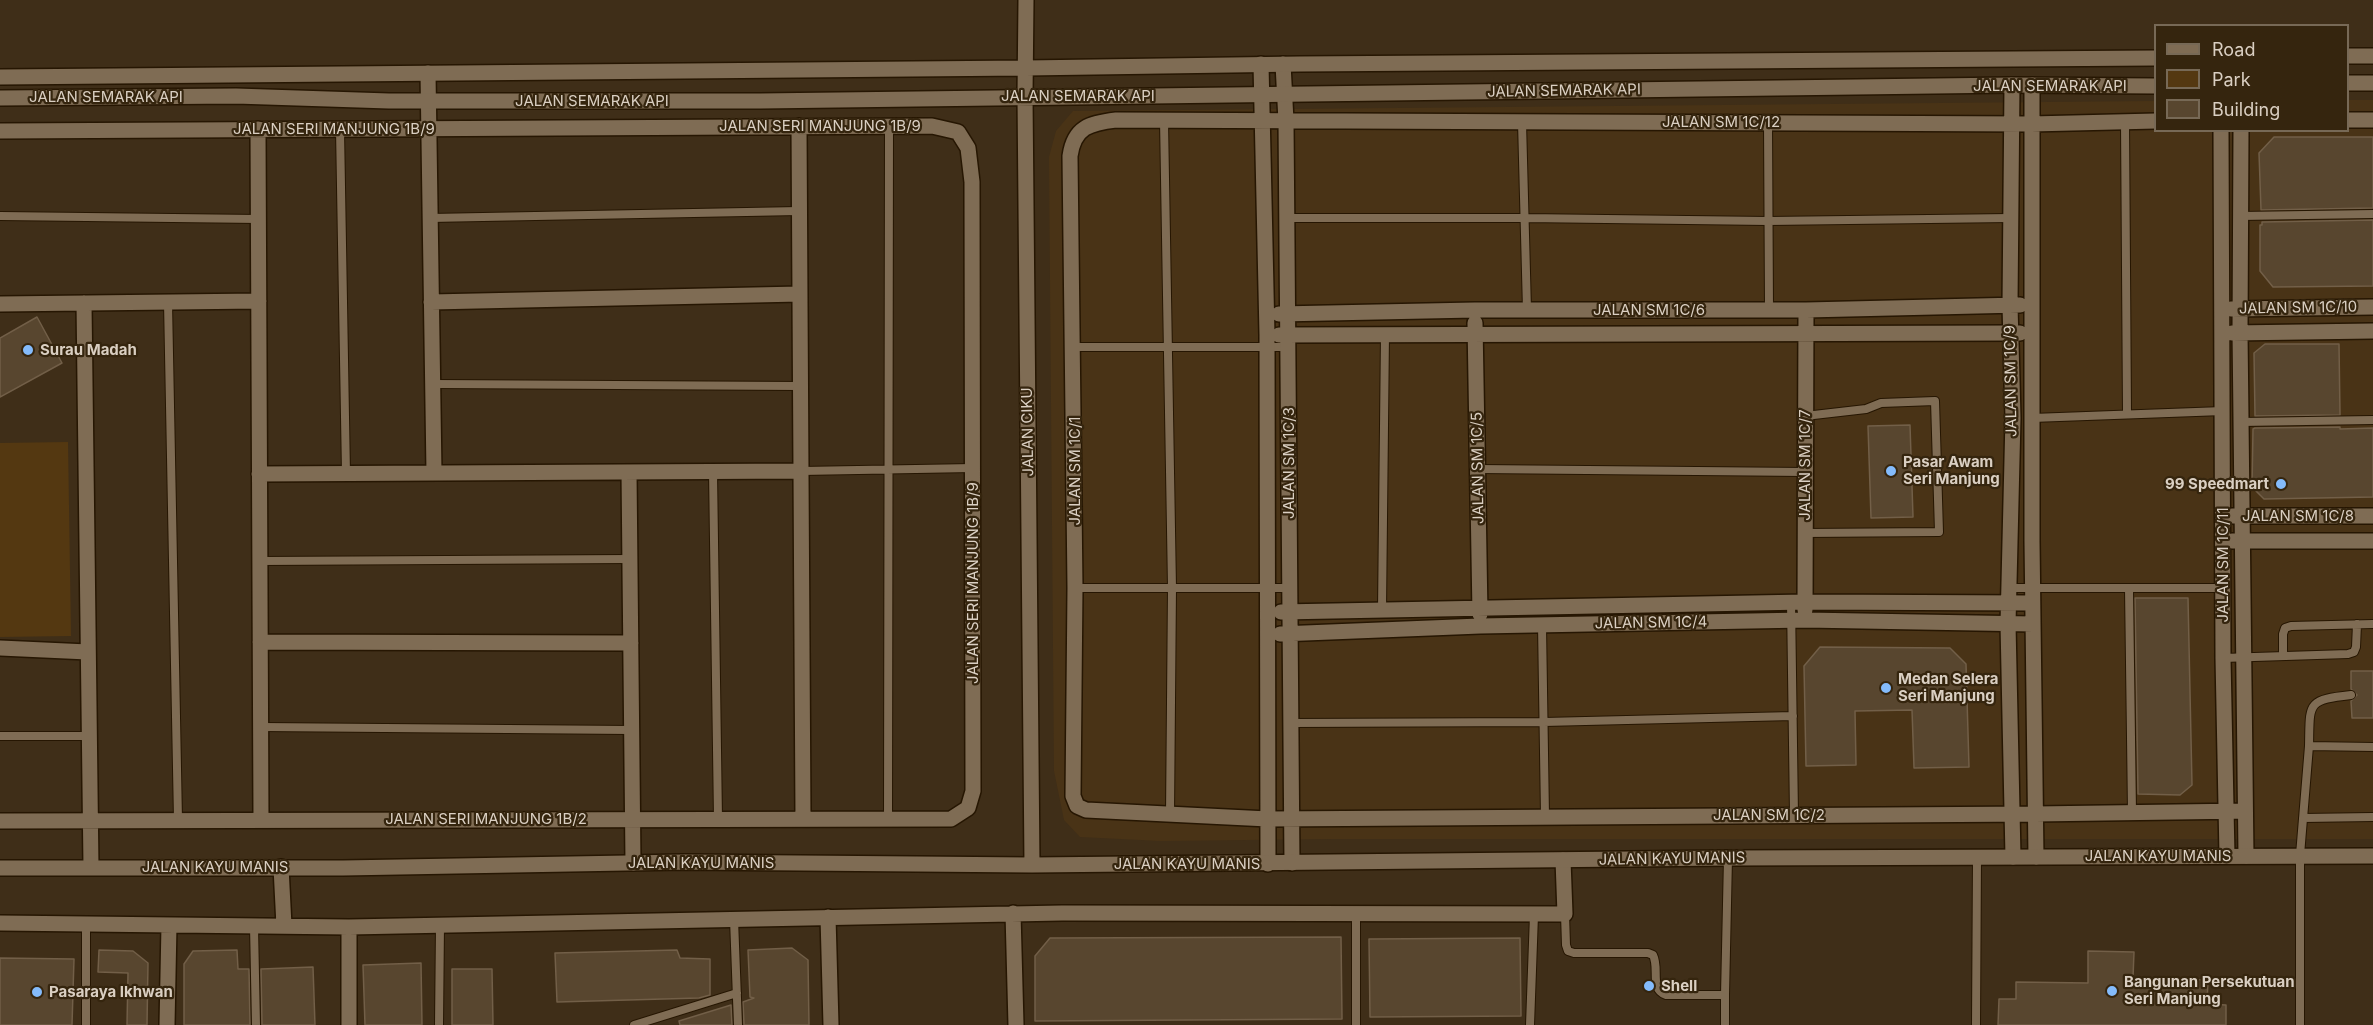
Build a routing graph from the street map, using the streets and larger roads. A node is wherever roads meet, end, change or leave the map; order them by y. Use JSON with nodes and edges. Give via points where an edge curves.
{"nodes":[{"id":1,"x":1026,"y":0,"type":"edge"},
{"id":2,"x":2349,"y":56,"type":"edge"},
{"id":3,"x":2373,"y":56,"type":"edge"},
{"id":4,"x":2154,"y":58,"type":"edge"},
{"id":5,"x":1261,"y":64,"type":"junction"},
{"id":6,"x":1283,"y":64,"type":"junction"},
{"id":7,"x":1026,"y":68,"type":"junction"},
{"id":8,"x":428,"y":73,"type":"junction"},
{"id":9,"x":0,"y":77,"type":"edge"},
{"id":10,"x":2349,"y":83,"type":"edge"},
{"id":11,"x":2373,"y":83,"type":"edge"},
{"id":12,"x":2012,"y":85,"type":"junction"},
{"id":13,"x":2032,"y":85,"type":"junction"},
{"id":14,"x":2154,"y":86,"type":"edge"},
{"id":15,"x":1260,"y":95,"type":"junction"},
{"id":16,"x":1286,"y":95,"type":"junction"},
{"id":17,"x":1025,"y":96,"type":"junction"},
{"id":18,"x":0,"y":98,"type":"edge"},
{"id":19,"x":428,"y":101,"type":"junction"},
{"id":20,"x":2349,"y":120,"type":"edge"},
{"id":21,"x":2373,"y":120,"type":"edge"},
{"id":22,"x":1263,"y":121,"type":"junction"},
{"id":23,"x":1286,"y":121,"type":"junction"},
{"id":24,"x":2154,"y":121,"type":"edge"},
{"id":25,"x":2010,"y":123,"type":"junction"},
{"id":26,"x":2031,"y":124,"type":"junction"},
{"id":27,"x":799,"y":126,"type":"junction"},
{"id":28,"x":428,"y":128,"type":"junction"},
{"id":29,"x":258,"y":129,"type":"junction"},
{"id":30,"x":0,"y":131,"type":"edge"},
{"id":31,"x":2221,"y":132,"type":"edge"},
{"id":32,"x":2241,"y":132,"type":"edge"},
{"id":33,"x":800,"y":294,"type":"junction"},
{"id":34,"x":259,"y":302,"type":"junction"},
{"id":35,"x":431,"y":302,"type":"junction"},
{"id":36,"x":84,"y":303,"type":"junction"},
{"id":37,"x":0,"y":304,"type":"edge"},
{"id":38,"x":2010,"y":305,"type":"junction"},
{"id":39,"x":2032,"y":306,"type":"junction"},
{"id":40,"x":2373,"y":307,"type":"edge"},
{"id":41,"x":2222,"y":309,"type":"junction"},
{"id":42,"x":2240,"y":309,"type":"junction"},
{"id":43,"x":1475,"y":310,"type":"junction"},
{"id":44,"x":1806,"y":310,"type":"junction"},
{"id":45,"x":1266,"y":314,"type":"junction"},
{"id":46,"x":1288,"y":314,"type":"junction"},
{"id":47,"x":2373,"y":331,"type":"edge"},
{"id":48,"x":1476,"y":333,"type":"junction"},
{"id":49,"x":2011,"y":333,"type":"junction"},
{"id":50,"x":2222,"y":333,"type":"junction"},
{"id":51,"x":2240,"y":333,"type":"junction"},
{"id":52,"x":2032,"y":334,"type":"junction"},
{"id":53,"x":1806,"y":335,"type":"junction"},
{"id":54,"x":1267,"y":341,"type":"junction"},
{"id":55,"x":1288,"y":341,"type":"junction"},
{"id":56,"x":801,"y":471,"type":"junction"},
{"id":57,"x":629,"y":472,"type":"junction"},
{"id":58,"x":434,"y":473,"type":"junction"},
{"id":59,"x":259,"y":474,"type":"junction"},
{"id":60,"x":2223,"y":516,"type":"junction"},
{"id":61,"x":2242,"y":516,"type":"junction"},
{"id":62,"x":2373,"y":516,"type":"edge"},
{"id":63,"x":2223,"y":541,"type":"junction"},
{"id":64,"x":2242,"y":541,"type":"junction"},
{"id":65,"x":2373,"y":541,"type":"edge"},
{"id":66,"x":2009,"y":595,"type":"junction"},
{"id":67,"x":2032,"y":596,"type":"junction"},
{"id":68,"x":1798,"y":602,"type":"junction"},
{"id":69,"x":1480,"y":607,"type":"junction"},
{"id":70,"x":1269,"y":612,"type":"junction"},
{"id":71,"x":1289,"y":612,"type":"junction"},
{"id":72,"x":1798,"y":620,"type":"junction"},
{"id":73,"x":2008,"y":624,"type":"junction"},
{"id":74,"x":2033,"y":624,"type":"junction"},
{"id":75,"x":1480,"y":626,"type":"junction"},
{"id":76,"x":1290,"y":633,"type":"junction"},
{"id":77,"x":1269,"y":634,"type":"junction"},
{"id":78,"x":260,"y":642,"type":"junction"},
{"id":79,"x":631,"y":643,"type":"junction"},
{"id":80,"x":0,"y":648,"type":"edge"},
{"id":81,"x":88,"y":652,"type":"junction"},
{"id":82,"x":968,"y":808,"type":"joint"},
{"id":83,"x":2226,"y":811,"type":"junction"},
{"id":84,"x":2245,"y":811,"type":"junction"},
{"id":85,"x":2013,"y":814,"type":"junction"},
{"id":86,"x":2035,"y":814,"type":"junction"},
{"id":87,"x":1292,"y":817,"type":"junction"},
{"id":88,"x":803,"y":818,"type":"junction"},
{"id":89,"x":632,"y":819,"type":"junction"},
{"id":90,"x":1268,"y":819,"type":"junction"},
{"id":91,"x":90,"y":820,"type":"junction"},
{"id":92,"x":261,"y":820,"type":"junction"},
{"id":93,"x":0,"y":821,"type":"edge"},
{"id":94,"x":2227,"y":856,"type":"junction"},
{"id":95,"x":2246,"y":856,"type":"junction"},
{"id":96,"x":2373,"y":856,"type":"edge"},
{"id":97,"x":2013,"y":857,"type":"junction"},
{"id":98,"x":2036,"y":857,"type":"junction"},
{"id":99,"x":1563,"y":860,"type":"junction"},
{"id":100,"x":633,"y":863,"type":"junction"},
{"id":101,"x":1292,"y":863,"type":"junction"},
{"id":102,"x":1268,"y":864,"type":"junction"},
{"id":103,"x":1032,"y":865,"type":"junction"},
{"id":104,"x":0,"y":867,"type":"edge"},
{"id":105,"x":91,"y":867,"type":"junction"},
{"id":106,"x":281,"y":867,"type":"junction"},
{"id":107,"x":1014,"y":913,"type":"junction"},
{"id":108,"x":828,"y":917,"type":"junction"},
{"id":109,"x":0,"y":923,"type":"edge"},
{"id":110,"x":169,"y":925,"type":"junction"},
{"id":111,"x":284,"y":926,"type":"junction"},
{"id":112,"x":349,"y":927,"type":"junction"},
{"id":113,"x":167,"y":1025,"type":"edge"},
{"id":114,"x":349,"y":1025,"type":"edge"},
{"id":115,"x":831,"y":1025,"type":"edge"},
{"id":116,"x":1016,"y":1025,"type":"edge"}],
"edges":[{"from":1,"to":7,"type":"street","name":"JALAN CIKU"},
{"from":2,"to":3,"type":"street"},
{"from":4,"to":6,"type":"street","name":"JALAN SEMARAK API"},
{"from":5,"to":6,"type":"street","name":"JALAN SEMARAK API"},
{"from":5,"to":7,"type":"street","name":"JALAN SEMARAK API"},
{"from":5,"to":15,"type":"street","name":"JALAN SM 1C/3"},
{"from":6,"to":16,"type":"street","name":"JALAN SM 1C/3"},
{"from":7,"to":8,"type":"street","name":"JALAN SEMARAK API"},
{"from":7,"to":17,"type":"street","name":"JALAN CIKU"},
{"from":8,"to":9,"type":"street","name":"JALAN SEMARAK API"},
{"from":8,"to":19,"type":"street"},
{"from":10,"to":11,"type":"street"},
{"from":12,"to":13,"type":"street","name":"JALAN SEMARAK API"},
{"from":12,"to":16,"type":"street","name":"JALAN SEMARAK API"},
{"from":12,"to":25,"type":"street","name":"JALAN SM 1C/9"},
{"from":13,"to":14,"type":"street","name":"JALAN SEMARAK API"},
{"from":13,"to":26,"type":"street","name":"JALAN SM 1C/9"},
{"from":15,"to":16,"type":"street","name":"JALAN SEMARAK API"},
{"from":15,"to":17,"type":"street","name":"JALAN SEMARAK API"},
{"from":15,"to":22,"type":"street","name":"JALAN SM 1C/3"},
{"from":16,"to":23,"type":"street","name":"JALAN SM 1C/3"},
{"from":17,"to":19,"type":"street","name":"JALAN SEMARAK API"},
{"from":17,"to":103,"type":"street","name":"JALAN CIKU"},
{"from":18,"to":19,"type":"street","name":"JALAN SEMARAK API","via":[[236,96]]},
{"from":19,"to":28,"type":"street"},
{"from":20,"to":21,"type":"street"},
{"from":22,"to":23,"type":"street","name":"JALAN SM 1C/1"},
{"from":22,"to":45,"type":"street","name":"JALAN SM 1C/3"},
{"from":22,"to":90,"type":"street","name":"JALAN SM 1C/1","via":[[1116,120],[1093,123],[1081,130],[1072,143],[1076,588],[1073,796],[1077,806],[1086,810]]},
{"from":23,"to":25,"type":"street","name":"JALAN SM 1C/12"},
{"from":23,"to":46,"type":"street","name":"JALAN SM 1C/3"},
{"from":24,"to":26,"type":"street","name":"JALAN SM 1C/12"},
{"from":25,"to":26,"type":"street","name":"JALAN SM 1C/12"},
{"from":25,"to":38,"type":"street","name":"JALAN SM 1C/9"},
{"from":26,"to":39,"type":"street","name":"JALAN SM 1C/9"},
{"from":27,"to":28,"type":"street","name":"JALAN SERI MANJUNG 1B/9"},
{"from":27,"to":33,"type":"street"},
{"from":27,"to":82,"type":"street","name":"JALAN SERI MANJUNG 1B/9","via":[[932,126],[958,132],[968,148],[972,182],[973,468],[973,791]]},
{"from":28,"to":29,"type":"street","name":"JALAN SERI MANJUNG 1B/9"},
{"from":28,"to":35,"type":"street"},
{"from":29,"to":30,"type":"street","name":"JALAN SERI MANJUNG 1B/9"},
{"from":29,"to":34,"type":"street"},
{"from":31,"to":41,"type":"street","name":"JALAN SM 1C/11"},
{"from":32,"to":42,"type":"street","name":"JALAN SM 1C/11"},
{"from":33,"to":35,"type":"street"},
{"from":33,"to":56,"type":"street"},
{"from":34,"to":36,"type":"street"},
{"from":34,"to":59,"type":"street"},
{"from":35,"to":58,"type":"street"},
{"from":36,"to":37,"type":"street"},
{"from":36,"to":81,"type":"street"},
{"from":38,"to":39,"type":"street","name":"JALAN SM 1C/6"},
{"from":38,"to":44,"type":"street","name":"JALAN SM 1C/6"},
{"from":38,"to":49,"type":"street","name":"JALAN SM 1C/9"},
{"from":39,"to":52,"type":"street","name":"JALAN SM 1C/9"},
{"from":40,"to":42,"type":"street","name":"JALAN SM 1C/10"},
{"from":41,"to":42,"type":"street","name":"JALAN SM 1C/10"},
{"from":41,"to":50,"type":"street","name":"JALAN SM 1C/11"},
{"from":42,"to":51,"type":"street","name":"JALAN SM 1C/11"},
{"from":43,"to":44,"type":"street","name":"JALAN SM 1C/6"},
{"from":43,"to":46,"type":"street","name":"JALAN SM 1C/6"},
{"from":43,"to":48,"type":"street","name":"JALAN SM 1C/5"},
{"from":44,"to":53,"type":"street","name":"JALAN SM 1C/7"},
{"from":45,"to":46,"type":"street","name":"JALAN SM 1C/6"},
{"from":45,"to":54,"type":"street","name":"JALAN SM 1C/3"},
{"from":46,"to":55,"type":"street","name":"JALAN SM 1C/3"},
{"from":47,"to":51,"type":"street","name":"JALAN SM 1C/10"},
{"from":48,"to":53,"type":"street","name":"JALAN SM 1C/6"},
{"from":48,"to":55,"type":"street","name":"JALAN SM 1C/6"},
{"from":48,"to":69,"type":"street","name":"JALAN SM 1C/5"},
{"from":49,"to":52,"type":"street","name":"JALAN SM 1C/6"},
{"from":49,"to":53,"type":"street","name":"JALAN SM 1C/6"},
{"from":49,"to":66,"type":"street","name":"JALAN SM 1C/9"},
{"from":50,"to":51,"type":"street","name":"JALAN SM 1C/10"},
{"from":50,"to":60,"type":"street","name":"JALAN SM 1C/11"},
{"from":51,"to":61,"type":"street","name":"JALAN SM 1C/11"},
{"from":52,"to":67,"type":"street","name":"JALAN SM 1C/9"},
{"from":53,"to":68,"type":"street","name":"JALAN SM 1C/7","via":[[1805,534]]},
{"from":54,"to":55,"type":"street","name":"JALAN SM 1C/6"},
{"from":54,"to":70,"type":"street","name":"JALAN SM 1C/3"},
{"from":55,"to":71,"type":"street","name":"JALAN SM 1C/3"},
{"from":56,"to":57,"type":"street"},
{"from":56,"to":88,"type":"street"},
{"from":57,"to":58,"type":"street"},
{"from":57,"to":79,"type":"street"},
{"from":58,"to":59,"type":"street"},
{"from":59,"to":78,"type":"street"},
{"from":60,"to":61,"type":"street","name":"JALAN SM 1C/8"},
{"from":60,"to":63,"type":"street","name":"JALAN SM 1C/11"},
{"from":61,"to":62,"type":"street","name":"JALAN SM 1C/8"},
{"from":61,"to":64,"type":"street","name":"JALAN SM 1C/11"},
{"from":63,"to":64,"type":"street","name":"JALAN SM 1C/8"},
{"from":63,"to":83,"type":"street","name":"JALAN SM 1C/11"},
{"from":64,"to":65,"type":"street","name":"JALAN SM 1C/8"},
{"from":64,"to":84,"type":"street","name":"JALAN SM 1C/11"},
{"from":66,"to":67,"type":"street","name":"JALAN SM 1C/4"},
{"from":66,"to":68,"type":"street","name":"JALAN SM 1C/4"},
{"from":66,"to":73,"type":"street","name":"JALAN SM 1C/9"},
{"from":67,"to":74,"type":"street","name":"JALAN SM 1C/9"},
{"from":68,"to":69,"type":"street","name":"JALAN SM 1C/4"},
{"from":68,"to":72,"type":"street","name":"JALAN SM 1C/7"},
{"from":69,"to":71,"type":"street","name":"JALAN SM 1C/4"},
{"from":69,"to":75,"type":"street","name":"JALAN SM 1C/5"},
{"from":70,"to":71,"type":"street","name":"JALAN SM 1C/4"},
{"from":70,"to":77,"type":"street","name":"JALAN SM 1C/3"},
{"from":71,"to":76,"type":"street","name":"JALAN SM 1C/3"},
{"from":72,"to":73,"type":"street","name":"JALAN SM 1C/4"},
{"from":72,"to":75,"type":"street","name":"JALAN SM 1C/4"},
{"from":73,"to":74,"type":"street","name":"JALAN SM 1C/4"},
{"from":73,"to":85,"type":"street","name":"JALAN SM 1C/9"},
{"from":74,"to":86,"type":"street","name":"JALAN SM 1C/9"},
{"from":75,"to":76,"type":"street","name":"JALAN SM 1C/4"},
{"from":76,"to":77,"type":"street","name":"JALAN SM 1C/4"},
{"from":76,"to":87,"type":"street","name":"JALAN SM 1C/3"},
{"from":77,"to":90,"type":"street","name":"JALAN SM 1C/3"},
{"from":78,"to":79,"type":"street"},
{"from":78,"to":92,"type":"street"},
{"from":79,"to":89,"type":"street"},
{"from":80,"to":81,"type":"street"},
{"from":81,"to":91,"type":"street"},
{"from":82,"to":88,"type":"street","name":"JALAN SERI MANJUNG 1B/2","via":[[951,819]]},
{"from":83,"to":84,"type":"street","name":"JALAN SM 1C/2"},
{"from":83,"to":86,"type":"street","name":"JALAN SM 1C/2"},
{"from":83,"to":94,"type":"street","name":"JALAN SM 1C/11"},
{"from":84,"to":95,"type":"street","name":"JALAN SM 1C/11"},
{"from":85,"to":86,"type":"street","name":"JALAN SM 1C/2"},
{"from":85,"to":87,"type":"street","name":"JALAN SM 1C/2"},
{"from":85,"to":97,"type":"street","name":"JALAN SM 1C/9"},
{"from":86,"to":98,"type":"street","name":"JALAN SM 1C/9"},
{"from":87,"to":90,"type":"street","name":"JALAN SM 1C/1"},
{"from":87,"to":101,"type":"street","name":"JALAN SM 1C/3"},
{"from":88,"to":89,"type":"street","name":"JALAN SERI MANJUNG 1B/2"},
{"from":89,"to":92,"type":"street","name":"JALAN SERI MANJUNG 1B/2"},
{"from":89,"to":100,"type":"street"},
{"from":90,"to":102,"type":"street","name":"JALAN SM 1C/3"},
{"from":91,"to":92,"type":"street","name":"JALAN SERI MANJUNG 1B/2"},
{"from":91,"to":93,"type":"street","name":"JALAN SERI MANJUNG 1B/2"},
{"from":91,"to":105,"type":"street"},
{"from":94,"to":95,"type":"street","name":"JALAN KAYU MANIS"},
{"from":94,"to":98,"type":"street","name":"JALAN KAYU MANIS"},
{"from":95,"to":96,"type":"street","name":"JALAN KAYU MANIS"},
{"from":97,"to":98,"type":"street","name":"JALAN KAYU MANIS"},
{"from":97,"to":99,"type":"street","name":"JALAN KAYU MANIS"},
{"from":99,"to":101,"type":"street","name":"JALAN KAYU MANIS"},
{"from":99,"to":107,"type":"street","via":[[1565,914]]},
{"from":100,"to":103,"type":"street","name":"JALAN KAYU MANIS"},
{"from":100,"to":106,"type":"street","name":"JALAN KAYU MANIS"},
{"from":101,"to":102,"type":"street","name":"JALAN KAYU MANIS"},
{"from":102,"to":103,"type":"street","name":"JALAN KAYU MANIS"},
{"from":104,"to":105,"type":"street","name":"JALAN KAYU MANIS"},
{"from":105,"to":106,"type":"street","name":"JALAN KAYU MANIS"},
{"from":106,"to":111,"type":"street"},
{"from":107,"to":108,"type":"street"},
{"from":107,"to":116,"type":"street"},
{"from":108,"to":112,"type":"street"},
{"from":108,"to":115,"type":"street"},
{"from":109,"to":110,"type":"street"},
{"from":110,"to":111,"type":"street"},
{"from":110,"to":113,"type":"street"},
{"from":111,"to":112,"type":"street"},
{"from":112,"to":114,"type":"street"}]}
